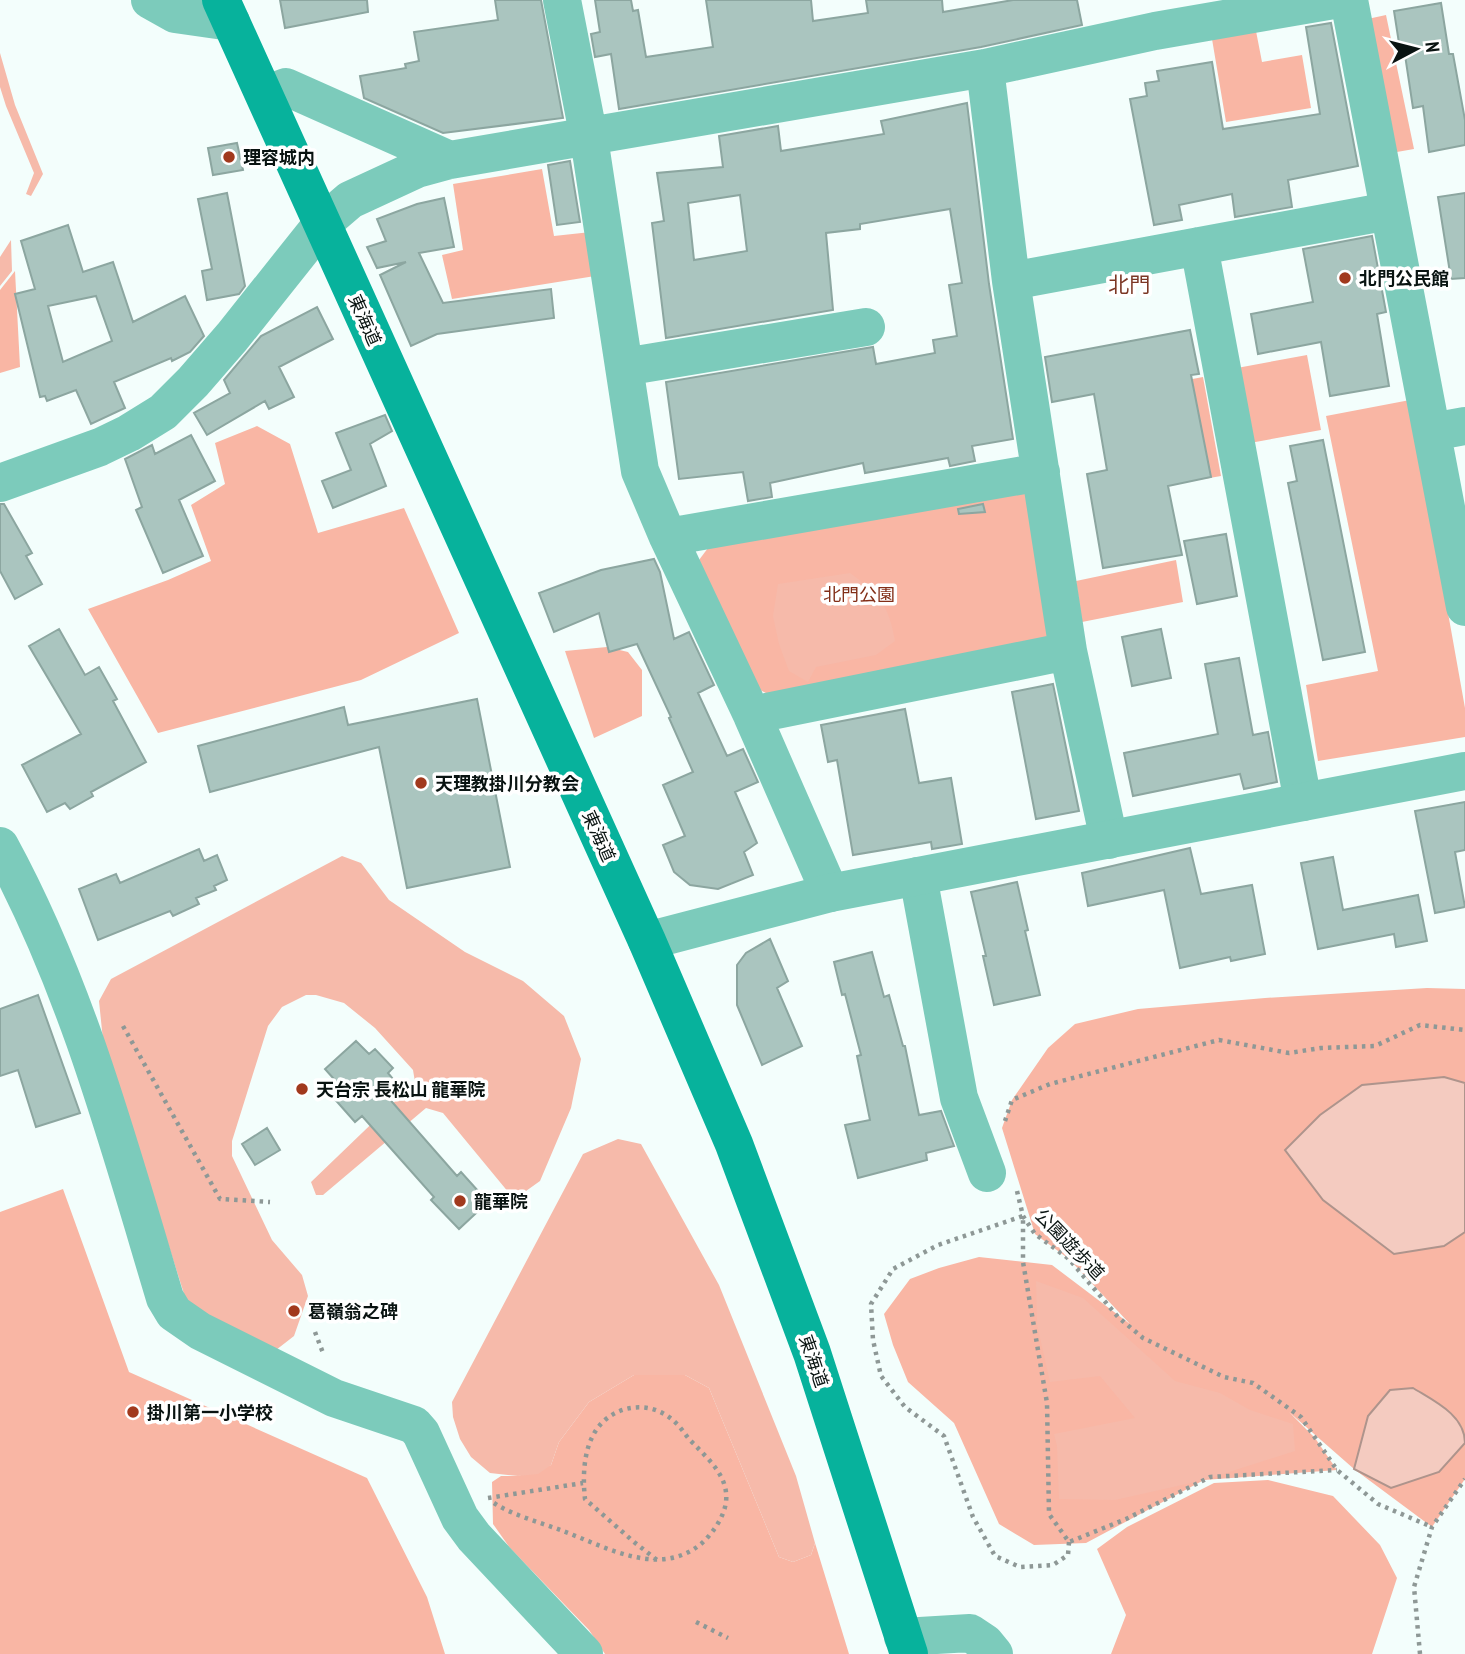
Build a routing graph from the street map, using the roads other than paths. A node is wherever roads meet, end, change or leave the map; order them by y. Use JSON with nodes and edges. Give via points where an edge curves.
{"nodes":[{"id":1,"x":150,"y":0,"type":"edge"},
{"id":2,"x":562,"y":0,"type":"edge"},
{"id":3,"x":1334,"y":0,"type":"edge"},
{"id":4,"x":1349,"y":0,"type":"edge"},
{"id":5,"x":226,"y":11,"type":"edge"},
{"id":6,"x":1152,"y":15,"type":"edge"},
{"id":7,"x":985,"y":68,"type":"junction"},
{"id":8,"x":265,"y":95,"type":"junction"},
{"id":9,"x":589,"y":138,"type":"junction"},
{"id":10,"x":450,"y":160,"type":"junction"},
{"id":11,"x":1389,"y":211,"type":"junction"},
{"id":12,"x":322,"y":224,"type":"junction"},
{"id":13,"x":1199,"y":246,"type":"junction"},
{"id":14,"x":1011,"y":281,"type":"junction"},
{"id":15,"x":866,"y":327,"type":"dead end"},
{"id":16,"x":624,"y":367,"type":"junction"},
{"id":17,"x":1448,"y":429,"type":"edge"},
{"id":18,"x":1041,"y":472,"type":"junction"},
{"id":19,"x":0,"y":483,"type":"edge"},
{"id":20,"x":668,"y":537,"type":"junction"},
{"id":21,"x":1465,"y":607,"type":"edge"},
{"id":22,"x":1068,"y":651,"type":"junction"},
{"id":23,"x":752,"y":715,"type":"junction"},
{"id":24,"x":1465,"y":771,"type":"edge"},
{"id":25,"x":1303,"y":802,"type":"junction"},
{"id":26,"x":1109,"y":840,"type":"junction"},
{"id":27,"x":6,"y":869,"type":"edge"},
{"id":28,"x":918,"y":876,"type":"junction"},
{"id":29,"x":830,"y":893,"type":"junction"},
{"id":30,"x":647,"y":941,"type":"junction"},
{"id":31,"x":1000,"y":1175,"type":"road end"},
{"id":32,"x":906,"y":1646,"type":"edge"},
{"id":33,"x":584,"y":1654,"type":"edge"},
{"id":34,"x":994,"y":1654,"type":"edge"}],
"edges":[{"from":1,"to":5,"type":"street","via":[[175,14]]},
{"from":2,"to":9,"type":"street"},
{"from":3,"to":6,"type":"street"},
{"from":4,"to":11,"type":"street"},
{"from":5,"to":8,"type":"main road","name":"東海道"},
{"from":6,"to":7,"type":"street"},
{"from":7,"to":9,"type":"street"},
{"from":7,"to":14,"type":"street"},
{"from":8,"to":10,"type":"street","via":[[286,87]]},
{"from":8,"to":12,"type":"main road","name":"東海道"},
{"from":9,"to":10,"type":"street"},
{"from":9,"to":16,"type":"street"},
{"from":10,"to":12,"type":"street","via":[[417,169],[350,201]]},
{"from":11,"to":13,"type":"street"},
{"from":11,"to":17,"type":"street"},
{"from":12,"to":19,"type":"street","via":[[232,337],[163,412],[100,447]]},
{"from":12,"to":30,"type":"main road","name":"東海道"},
{"from":13,"to":14,"type":"street"},
{"from":13,"to":25,"type":"street"},
{"from":14,"to":18,"type":"street"},
{"from":15,"to":16,"type":"street"},
{"from":16,"to":20,"type":"street","via":[[640,471]]},
{"from":17,"to":21,"type":"street"},
{"from":18,"to":20,"type":"street"},
{"from":18,"to":22,"type":"street"},
{"from":20,"to":23,"type":"street"},
{"from":22,"to":23,"type":"street"},
{"from":22,"to":26,"type":"street"},
{"from":23,"to":29,"type":"street"},
{"from":24,"to":25,"type":"street"},
{"from":25,"to":26,"type":"street"},
{"from":26,"to":28,"type":"street"},
{"from":27,"to":33,"type":"street","via":[[78,1024],[110,1112],[164,1298],[174,1313],[200,1331],[334,1398],[414,1425],[474,1537]]},
{"from":28,"to":29,"type":"street"},
{"from":28,"to":31,"type":"street","via":[[959,1098]]},
{"from":29,"to":30,"type":"street"},
{"from":30,"to":32,"type":"main road","name":"東海道","via":[[734,1144],[812,1353]]},
{"from":32,"to":34,"type":"street","via":[[970,1633]]}]}
